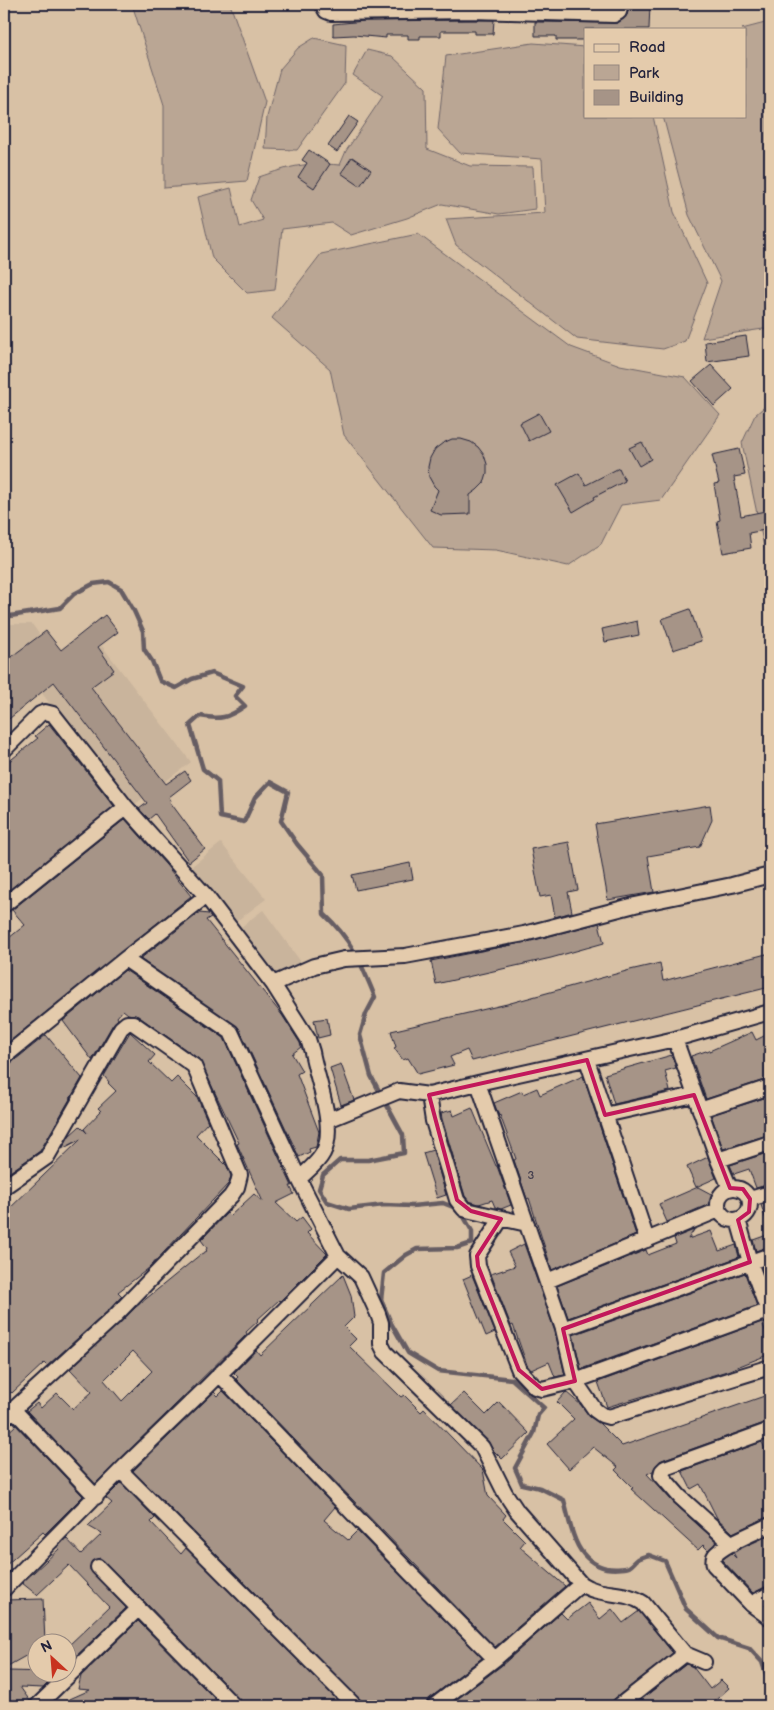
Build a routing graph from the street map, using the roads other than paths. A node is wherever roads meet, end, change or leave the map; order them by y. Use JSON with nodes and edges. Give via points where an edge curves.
{"nodes":[{"id":1,"x":322,"y":4,"type":"edge"},
{"id":2,"x":621,"y":4,"type":"edge"},
{"id":3,"x":471,"y":7,"type":"edge"},
{"id":4,"x":4,"y":750,"type":"edge"},
{"id":5,"x":126,"y":807,"type":"junction"},
{"id":6,"x":770,"y":875,"type":"edge"},
{"id":7,"x":206,"y":896,"type":"junction"},
{"id":8,"x":4,"y":905,"type":"edge"},
{"id":9,"x":126,"y":958,"type":"junction"},
{"id":10,"x":273,"y":984,"type":"junction"},
{"id":11,"x":770,"y":1012,"type":"edge"},
{"id":12,"x":675,"y":1040,"type":"junction"},
{"id":13,"x":4,"y":1057,"type":"edge"},
{"id":14,"x":587,"y":1060,"type":"junction"},
{"id":15,"x":478,"y":1083,"type":"junction"},
{"id":16,"x":770,"y":1087,"type":"edge"},
{"id":17,"x":429,"y":1095,"type":"junction"},
{"id":18,"x":694,"y":1095,"type":"junction"},
{"id":19,"x":700,"y":1110,"type":"junction"},
{"id":20,"x":605,"y":1115,"type":"junction"},
{"id":21,"x":328,"y":1120,"type":"junction"},
{"id":22,"x":770,"y":1143,"type":"edge"},
{"id":23,"x":718,"y":1160,"type":"junction"},
{"id":24,"x":300,"y":1179,"type":"junction"},
{"id":25,"x":4,"y":1187,"type":"edge"},
{"id":26,"x":730,"y":1188,"type":"junction"},
{"id":27,"x":770,"y":1192,"type":"edge"},
{"id":28,"x":750,"y":1199,"type":"junction"},
{"id":29,"x":719,"y":1210,"type":"junction"},
{"id":30,"x":501,"y":1219,"type":"junction"},
{"id":31,"x":738,"y":1220,"type":"junction"},
{"id":32,"x":527,"y":1224,"type":"junction"},
{"id":33,"x":647,"y":1240,"type":"junction"},
{"id":34,"x":770,"y":1255,"type":"edge"},
{"id":35,"x":338,"y":1256,"type":"junction"},
{"id":36,"x":750,"y":1262,"type":"junction"},
{"id":37,"x":547,"y":1281,"type":"junction"},
{"id":38,"x":769,"y":1312,"type":"edge"},
{"id":39,"x":563,"y":1329,"type":"junction"},
{"id":40,"x":770,"y":1367,"type":"edge"},
{"id":41,"x":219,"y":1374,"type":"junction"},
{"id":42,"x":575,"y":1381,"type":"junction"},
{"id":43,"x":8,"y":1413,"type":"edge"},
{"id":44,"x":770,"y":1430,"type":"edge"},
{"id":45,"x":121,"y":1471,"type":"junction"},
{"id":46,"x":96,"y":1497,"type":"junction"},
{"id":47,"x":770,"y":1525,"type":"edge"},
{"id":48,"x":732,"y":1544,"type":"junction"},
{"id":49,"x":98,"y":1567,"type":"dead end"},
{"id":50,"x":581,"y":1584,"type":"junction"},
{"id":51,"x":4,"y":1589,"type":"edge"},
{"id":52,"x":770,"y":1594,"type":"edge"},
{"id":53,"x":751,"y":1604,"type":"junction"},
{"id":54,"x":139,"y":1608,"type":"junction"},
{"id":55,"x":770,"y":1618,"type":"edge"},
{"id":56,"x":685,"y":1654,"type":"junction"},
{"id":57,"x":495,"y":1659,"type":"junction"},
{"id":58,"x":704,"y":1662,"type":"dead end"},
{"id":59,"x":37,"y":1706,"type":"edge"},
{"id":60,"x":234,"y":1706,"type":"edge"},
{"id":61,"x":355,"y":1706,"type":"edge"},
{"id":62,"x":434,"y":1706,"type":"edge"},
{"id":63,"x":620,"y":1706,"type":"edge"}],
"edges":[{"from":1,"to":3,"type":"street","via":[[331,13]]},
{"from":2,"to":3,"type":"street","via":[[619,12],[614,15]]},
{"from":4,"to":5,"type":"street","via":[[40,714],[53,714]]},
{"from":5,"to":7,"type":"street"},
{"from":5,"to":8,"type":"street"},
{"from":6,"to":10,"type":"street","via":[[524,934],[405,956],[344,959],[314,966]]},
{"from":7,"to":9,"type":"street"},
{"from":7,"to":10,"type":"street"},
{"from":9,"to":13,"type":"street"},
{"from":9,"to":24,"type":"street","via":[[231,1032]]},
{"from":10,"to":21,"type":"street","via":[[308,1039]]},
{"from":11,"to":12,"type":"street"},
{"from":12,"to":14,"type":"street"},
{"from":12,"to":18,"type":"street"},
{"from":14,"to":15,"type":"street"},
{"from":14,"to":20,"type":"street"},
{"from":15,"to":17,"type":"street"},
{"from":15,"to":32,"type":"street"},
{"from":16,"to":19,"type":"street"},
{"from":17,"to":21,"type":"street","via":[[399,1091]]},
{"from":17,"to":30,"type":"street","via":[[433,1121],[457,1200],[464,1209]]},
{"from":18,"to":19,"type":"street"},
{"from":18,"to":20,"type":"street"},
{"from":19,"to":23,"type":"street"},
{"from":20,"to":33,"type":"street"},
{"from":21,"to":24,"type":"street","via":[[327,1145]]},
{"from":22,"to":23,"type":"street"},
{"from":23,"to":26,"type":"street"},
{"from":24,"to":35,"type":"street"},
{"from":25,"to":43,"type":"street","via":[[47,1157],[121,1028],[127,1023],[133,1023],[194,1066],[240,1175],[231,1196],[114,1317]]},
{"from":26,"to":28,"type":"street","via":[[743,1190]]},
{"from":26,"to":29,"type":"street","via":[[719,1196]]},
{"from":27,"to":28,"type":"street"},
{"from":28,"to":31,"type":"street","via":[[749,1212]]},
{"from":29,"to":31,"type":"street","via":[[727,1219]]},
{"from":29,"to":33,"type":"street"},
{"from":30,"to":32,"type":"street"},
{"from":30,"to":42,"type":"street","via":[[477,1261],[520,1370],[535,1387],[542,1389]]},
{"from":31,"to":36,"type":"street"},
{"from":32,"to":37,"type":"street"},
{"from":33,"to":37,"type":"street"},
{"from":34,"to":36,"type":"street"},
{"from":35,"to":41,"type":"street"},
{"from":35,"to":50,"type":"street","via":[[361,1277],[381,1323],[381,1344],[385,1352],[482,1447],[513,1505]]},
{"from":36,"to":38,"type":"street"},
{"from":36,"to":39,"type":"street"},
{"from":37,"to":39,"type":"street"},
{"from":38,"to":42,"type":"street"},
{"from":39,"to":42,"type":"street"},
{"from":40,"to":42,"type":"street","via":[[609,1417],[595,1410]]},
{"from":41,"to":45,"type":"street"},
{"from":41,"to":57,"type":"street"},
{"from":43,"to":46,"type":"street"},
{"from":44,"to":48,"type":"street","via":[[662,1471],[661,1475],[680,1497]]},
{"from":45,"to":46,"type":"street"},
{"from":45,"to":61,"type":"street"},
{"from":46,"to":51,"type":"street"},
{"from":47,"to":48,"type":"street"},
{"from":48,"to":53,"type":"street","via":[[715,1554],[714,1565]]},
{"from":49,"to":54,"type":"street"},
{"from":50,"to":56,"type":"street","via":[[601,1593],[626,1595],[643,1602]]},
{"from":50,"to":57,"type":"street"},
{"from":52,"to":53,"type":"street"},
{"from":53,"to":55,"type":"street"},
{"from":54,"to":59,"type":"street"},
{"from":54,"to":60,"type":"street"},
{"from":56,"to":58,"type":"street"},
{"from":56,"to":63,"type":"street"},
{"from":57,"to":62,"type":"street"}]}
